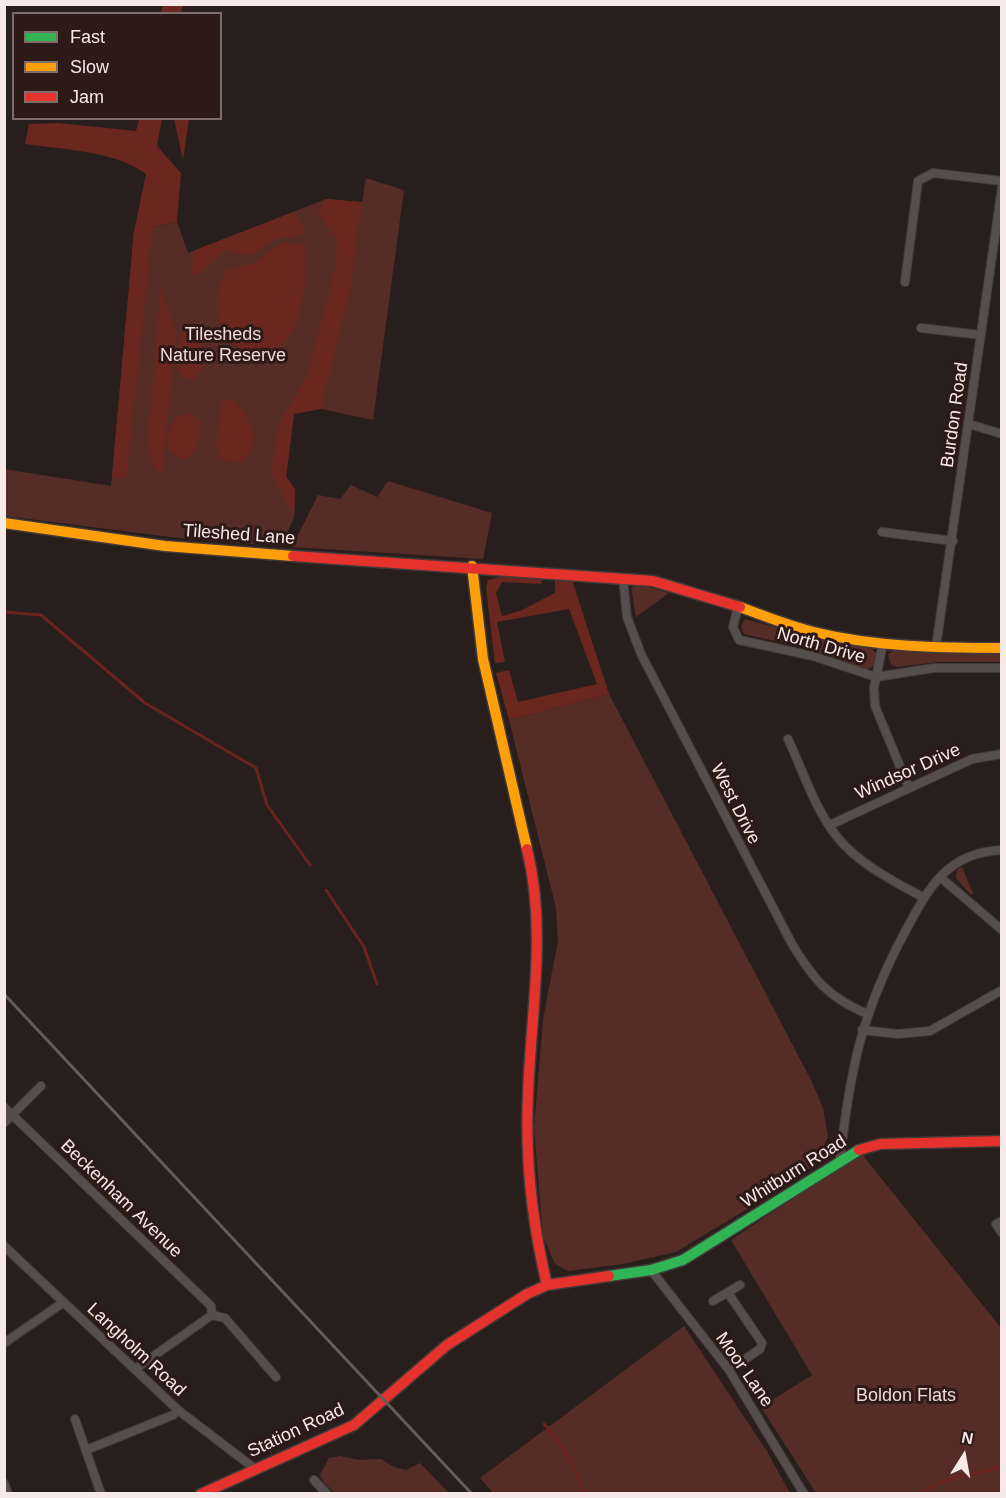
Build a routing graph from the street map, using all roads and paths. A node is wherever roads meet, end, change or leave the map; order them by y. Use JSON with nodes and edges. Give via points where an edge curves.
{"nodes":[{"id":1,"x":1002,"y":181,"type":"edge"},
{"id":2,"x":1002,"y":187,"type":"edge"},
{"id":3,"x":999,"y":222,"type":"edge"},
{"id":4,"x":905,"y":282,"type":"dead end"},
{"id":5,"x":921,"y":328,"type":"dead end"},
{"id":6,"x":981,"y":335,"type":"junction"},
{"id":7,"x":969,"y":424,"type":"junction"},
{"id":8,"x":1002,"y":434,"type":"edge"},
{"id":9,"x":4,"y":523,"type":"edge"},
{"id":10,"x":882,"y":532,"type":"dead end"},
{"id":11,"x":952,"y":542,"type":"junction"},
{"id":12,"x":472,"y":566,"type":"junction"},
{"id":13,"x":623,"y":578,"type":"junction"},
{"id":14,"x":738,"y":607,"type":"junction"},
{"id":15,"x":883,"y":643,"type":"junction"},
{"id":16,"x":936,"y":647,"type":"junction"},
{"id":17,"x":1002,"y":648,"type":"edge"},
{"id":18,"x":1002,"y":668,"type":"edge"},
{"id":19,"x":876,"y":677,"type":"junction"},
{"id":20,"x":788,"y":739,"type":"dead end"},
{"id":21,"x":1002,"y":754,"type":"edge"},
{"id":22,"x":909,"y":788,"type":"junction"},
{"id":23,"x":830,"y":825,"type":"junction"},
{"id":24,"x":1002,"y":850,"type":"edge"},
{"id":25,"x":940,"y":877,"type":"junction"},
{"id":26,"x":924,"y":898,"type":"junction"},
{"id":27,"x":1002,"y":930,"type":"edge"},
{"id":28,"x":1002,"y":990,"type":"edge"},
{"id":29,"x":867,"y":1014,"type":"junction"},
{"id":30,"x":862,"y":1030,"type":"junction"},
{"id":31,"x":41,"y":1086,"type":"dead end"},
{"id":32,"x":4,"y":1107,"type":"edge"},
{"id":33,"x":12,"y":1115,"type":"junction"},
{"id":34,"x":4,"y":1123,"type":"edge"},
{"id":35,"x":1000,"y":1144,"type":"edge"},
{"id":36,"x":840,"y":1160,"type":"junction"},
{"id":37,"x":1002,"y":1221,"type":"edge"},
{"id":38,"x":1002,"y":1233,"type":"edge"},
{"id":39,"x":4,"y":1246,"type":"edge"},
{"id":40,"x":651,"y":1269,"type":"junction"},
{"id":41,"x":547,"y":1285,"type":"junction"},
{"id":42,"x":740,"y":1285,"type":"dead end"},
{"id":43,"x":728,"y":1293,"type":"junction"},
{"id":44,"x":713,"y":1301,"type":"dead end"},
{"id":45,"x":64,"y":1302,"type":"junction"},
{"id":46,"x":212,"y":1315,"type":"junction"},
{"id":47,"x":4,"y":1343,"type":"edge"},
{"id":48,"x":135,"y":1369,"type":"junction"},
{"id":49,"x":729,"y":1370,"type":"junction"},
{"id":50,"x":276,"y":1377,"type":"dead end"},
{"id":51,"x":178,"y":1410,"type":"junction"},
{"id":52,"x":75,"y":1419,"type":"dead end"},
{"id":53,"x":86,"y":1450,"type":"junction"},
{"id":54,"x":254,"y":1468,"type":"junction"},
{"id":55,"x":314,"y":1480,"type":"dead end"},
{"id":56,"x":101,"y":1494,"type":"edge"},
{"id":57,"x":201,"y":1494,"type":"edge"},
{"id":58,"x":327,"y":1494,"type":"edge"},
{"id":59,"x":804,"y":1494,"type":"edge"}],
"edges":[{"from":1,"to":4,"type":"street","via":[[933,173],[918,181]]},
{"from":2,"to":3,"type":"street","name":"Burdon Road"},
{"from":3,"to":6,"type":"street","name":"Burdon Road"},
{"from":5,"to":6,"type":"street"},
{"from":6,"to":7,"type":"street","name":"Burdon Road"},
{"from":7,"to":8,"type":"street"},
{"from":7,"to":11,"type":"street","name":"Burdon Road"},
{"from":9,"to":12,"type":"street","name":"Tileshed Lane","via":[[186,548]]},
{"from":10,"to":11,"type":"street"},
{"from":11,"to":16,"type":"street","name":"Burdon Road"},
{"from":12,"to":13,"type":"street","name":"Tileshed Lane"},
{"from":12,"to":41,"type":"street","via":[[496,721],[535,887],[538,959],[529,1070],[528,1174],[536,1241]]},
{"from":13,"to":14,"type":"street","name":"Tileshed Lane","via":[[682,588]]},
{"from":13,"to":29,"type":"street","name":"West Drive","via":[[627,616],[640,654],[792,944],[827,992]]},
{"from":14,"to":15,"type":"street","name":"Tileshed Lane","via":[[813,632]]},
{"from":14,"to":19,"type":"street","name":"North Drive","via":[[733,627],[739,640],[813,656]]},
{"from":15,"to":16,"type":"street","name":"Tileshed Lane"},
{"from":15,"to":19,"type":"street"},
{"from":16,"to":17,"type":"street","name":"Tileshed Lane"},
{"from":18,"to":19,"type":"street","name":"North Drive","via":[[934,668]]},
{"from":19,"to":22,"type":"street","via":[[878,720]]},
{"from":20,"to":23,"type":"street"},
{"from":21,"to":22,"type":"street","name":"Windsor Drive","via":[[972,759]]},
{"from":22,"to":23,"type":"street","name":"Windsor Drive"},
{"from":23,"to":26,"type":"street","via":[[856,856]]},
{"from":24,"to":25,"type":"street","via":[[973,853]]},
{"from":25,"to":26,"type":"street"},
{"from":25,"to":27,"type":"street"},
{"from":26,"to":29,"type":"street","via":[[886,968]]},
{"from":28,"to":30,"type":"street","via":[[930,1031],[898,1034]]},
{"from":29,"to":30,"type":"street"},
{"from":30,"to":36,"type":"street","via":[[849,1082]]},
{"from":31,"to":33,"type":"street"},
{"from":32,"to":33,"type":"street","name":"Beckenham Avenue"},
{"from":33,"to":34,"type":"street"},
{"from":33,"to":46,"type":"street","name":"Beckenham Avenue","via":[[211,1305]]},
{"from":35,"to":36,"type":"street","name":"Whitburn Road","via":[[880,1144]]},
{"from":36,"to":40,"type":"street","name":"Whitburn Road","via":[[683,1260]]},
{"from":37,"to":38,"type":"street","via":[[996,1224]]},
{"from":39,"to":45,"type":"street","name":"Langholm Road"},
{"from":40,"to":41,"type":"street","name":"Whitburn Road"},
{"from":40,"to":49,"type":"street","name":"Moor Lane"},
{"from":41,"to":54,"type":"street","name":"Station Road","via":[[447,1345],[354,1425]]},
{"from":42,"to":43,"type":"street"},
{"from":43,"to":44,"type":"street"},
{"from":43,"to":49,"type":"street","via":[[762,1343],[760,1349]]},
{"from":45,"to":47,"type":"street"},
{"from":45,"to":48,"type":"street","name":"Langholm Road"},
{"from":46,"to":48,"type":"street"},
{"from":46,"to":50,"type":"street","via":[[225,1318]]},
{"from":48,"to":51,"type":"street","name":"Langholm Road"},
{"from":49,"to":59,"type":"street","name":"Moor Lane"},
{"from":51,"to":53,"type":"street"},
{"from":51,"to":54,"type":"street","name":"Langholm Road"},
{"from":52,"to":53,"type":"street"},
{"from":53,"to":56,"type":"street"},
{"from":54,"to":57,"type":"street","name":"Station Road"},
{"from":55,"to":58,"type":"street"}]}
